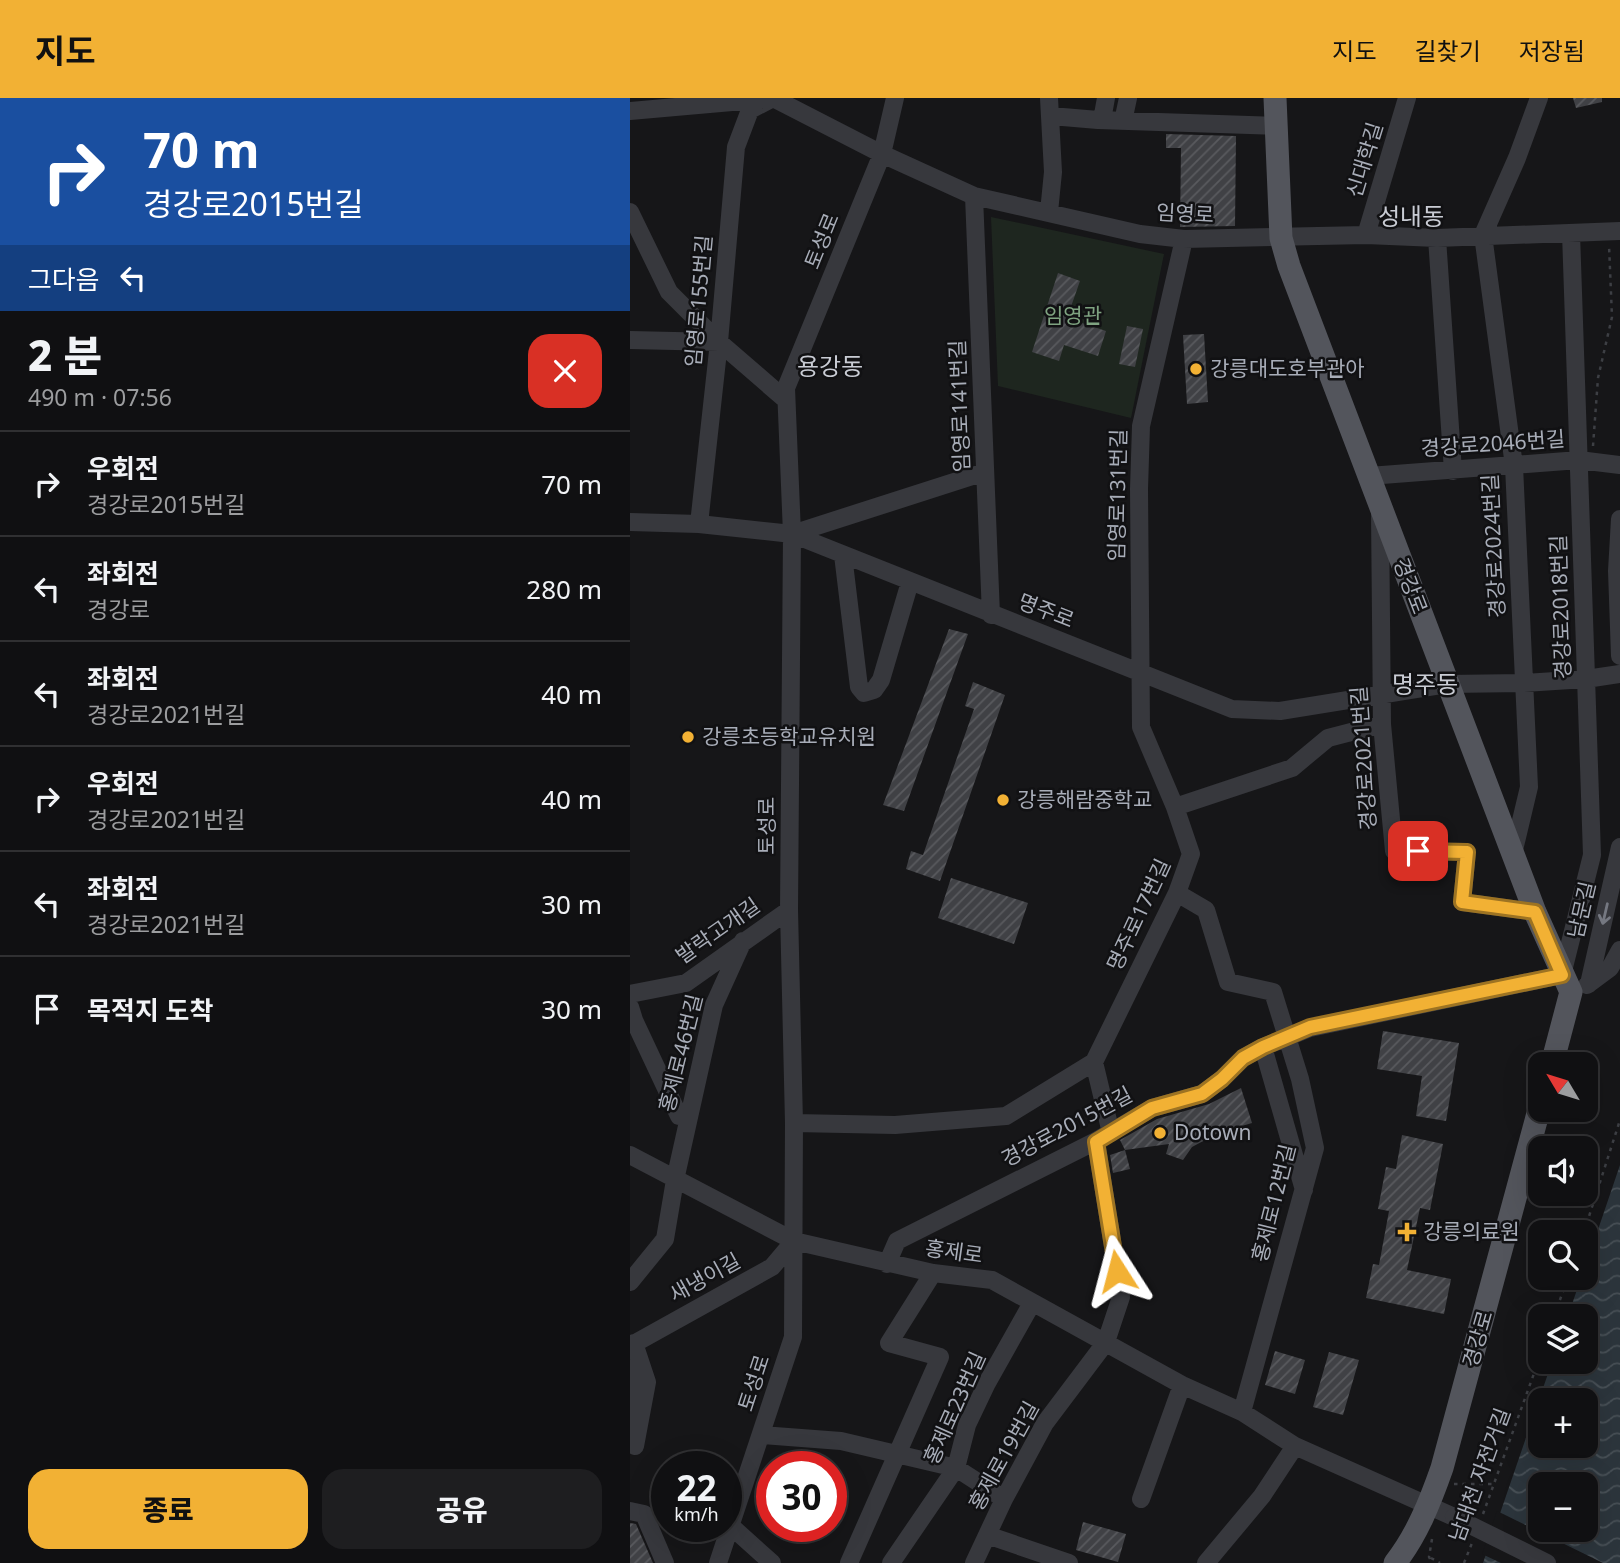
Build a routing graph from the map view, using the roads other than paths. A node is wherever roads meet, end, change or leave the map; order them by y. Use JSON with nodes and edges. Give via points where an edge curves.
{"nodes":[{"id":1,"x":773,"y":98,"type":"edge"},
{"id":2,"x":895,"y":98,"type":"edge"},
{"id":3,"x":1106,"y":98,"type":"edge"},
{"id":4,"x":1275,"y":98,"type":"edge"},
{"id":5,"x":1407,"y":98,"type":"edge"},
{"id":6,"x":1539,"y":98,"type":"edge"},
{"id":7,"x":1050,"y":107,"type":"edge"},
{"id":8,"x":630,"y":111,"type":"edge"},
{"id":9,"x":1102,"y":120,"type":"junction"},
{"id":10,"x":1276,"y":126,"type":"junction"},
{"id":11,"x":882,"y":154,"type":"junction"},
{"id":12,"x":974,"y":196,"type":"junction"},
{"id":13,"x":630,"y":212,"type":"edge"},
{"id":14,"x":1049,"y":212,"type":"junction"},
{"id":15,"x":1614,"y":231,"type":"edge"},
{"id":16,"x":1571,"y":233,"type":"junction"},
{"id":17,"x":1366,"y":235,"type":"junction"},
{"id":18,"x":1483,"y":235,"type":"junction"},
{"id":19,"x":1281,"y":238,"type":"junction"},
{"id":20,"x":1437,"y":238,"type":"junction"},
{"id":21,"x":1184,"y":239,"type":"junction"},
{"id":22,"x":630,"y":340,"type":"edge"},
{"id":23,"x":719,"y":342,"type":"junction"},
{"id":24,"x":786,"y":400,"type":"junction"},
{"id":25,"x":1583,"y":461,"type":"junction"},
{"id":26,"x":1620,"y":465,"type":"edge"},
{"id":27,"x":1514,"y":466,"type":"junction"},
{"id":28,"x":1453,"y":471,"type":"junction"},
{"id":29,"x":985,"y":472,"type":"junction"},
{"id":30,"x":1369,"y":476,"type":"junction"},
{"id":31,"x":1380,"y":506,"type":"junction"},
{"id":32,"x":1620,"y":519,"type":"edge"},
{"id":33,"x":630,"y":522,"type":"edge"},
{"id":34,"x":699,"y":524,"type":"junction"},
{"id":35,"x":792,"y":534,"type":"junction"},
{"id":36,"x":843,"y":555,"type":"junction"},
{"id":37,"x":910,"y":582,"type":"junction"},
{"id":38,"x":991,"y":615,"type":"junction"},
{"id":39,"x":1620,"y":656,"type":"edge"},
{"id":40,"x":1140,"y":673,"type":"junction"},
{"id":41,"x":1620,"y":674,"type":"edge"},
{"id":42,"x":1586,"y":679,"type":"junction"},
{"id":43,"x":1524,"y":683,"type":"junction"},
{"id":44,"x":1447,"y":684,"type":"junction"},
{"id":45,"x":1382,"y":694,"type":"junction"},
{"id":46,"x":1382,"y":724,"type":"junction"},
{"id":47,"x":1175,"y":807,"type":"junction"},
{"id":48,"x":1620,"y":847,"type":"edge"},
{"id":49,"x":1513,"y":854,"type":"junction"},
{"id":50,"x":1177,"y":893,"type":"junction"},
{"id":51,"x":789,"y":910,"type":"junction"},
{"id":52,"x":1535,"y":912,"type":"junction"},
{"id":53,"x":743,"y":941,"type":"junction"},
{"id":54,"x":1620,"y":950,"type":"edge"},
{"id":55,"x":1615,"y":964,"type":"edge"},
{"id":56,"x":1574,"y":983,"type":"junction"},
{"id":57,"x":630,"y":994,"type":"edge"},
{"id":58,"x":630,"y":1007,"type":"edge"},
{"id":59,"x":1287,"y":1036,"type":"junction"},
{"id":60,"x":1263,"y":1047,"type":"junction"},
{"id":61,"x":1555,"y":1052,"type":"edge"},
{"id":62,"x":1094,"y":1062,"type":"junction"},
{"id":63,"x":689,"y":1115,"type":"junction"},
{"id":64,"x":1536,"y":1122,"type":"edge"},
{"id":65,"x":794,"y":1123,"type":"junction"},
{"id":66,"x":1103,"y":1137,"type":"junction"},
{"id":67,"x":630,"y":1156,"type":"edge"},
{"id":68,"x":675,"y":1180,"type":"junction"},
{"id":69,"x":1304,"y":1190,"type":"junction"},
{"id":70,"x":794,"y":1241,"type":"junction"},
{"id":71,"x":887,"y":1264,"type":"junction"},
{"id":72,"x":933,"y":1273,"type":"junction"},
{"id":73,"x":630,"y":1282,"type":"edge"},
{"id":74,"x":1032,"y":1303,"type":"junction"},
{"id":75,"x":1106,"y":1342,"type":"junction"},
{"id":76,"x":632,"y":1345,"type":"edge"},
{"id":77,"x":630,"y":1371,"type":"edge"},
{"id":78,"x":1182,"y":1385,"type":"junction"},
{"id":79,"x":1242,"y":1412,"type":"junction"},
{"id":80,"x":761,"y":1435,"type":"junction"},
{"id":81,"x":1295,"y":1446,"type":"junction"},
{"id":82,"x":898,"y":1455,"type":"junction"},
{"id":83,"x":956,"y":1468,"type":"junction"},
{"id":84,"x":742,"y":1495,"type":"edge"},
{"id":85,"x":1004,"y":1499,"type":"junction"},
{"id":86,"x":1141,"y":1499,"type":"dead end"},
{"id":87,"x":1428,"y":1507,"type":"junction"},
{"id":88,"x":630,"y":1511,"type":"edge"},
{"id":89,"x":987,"y":1535,"type":"junction"},
{"id":90,"x":742,"y":1536,"type":"edge"},
{"id":91,"x":727,"y":1542,"type":"edge"},
{"id":92,"x":665,"y":1563,"type":"edge"},
{"id":93,"x":719,"y":1563,"type":"edge"},
{"id":94,"x":772,"y":1563,"type":"edge"},
{"id":95,"x":849,"y":1563,"type":"edge"},
{"id":96,"x":891,"y":1563,"type":"edge"},
{"id":97,"x":974,"y":1563,"type":"edge"},
{"id":98,"x":1069,"y":1563,"type":"edge"},
{"id":99,"x":1206,"y":1563,"type":"edge"},
{"id":100,"x":1395,"y":1563,"type":"edge"},
{"id":101,"x":1547,"y":1563,"type":"edge"}],
"edges":[{"from":1,"to":8,"type":"street"},
{"from":1,"to":11,"type":"street","name":"임영로"},
{"from":1,"to":23,"type":"street","name":"임영로155번길","via":[[750,110],[736,147]]},
{"from":2,"to":11,"type":"street","name":"토성로"},
{"from":3,"to":9,"type":"street"},
{"from":4,"to":10,"type":"main road","name":"경강로"},
{"from":5,"to":17,"type":"street","name":"신대학길"},
{"from":6,"to":18,"type":"street"},
{"from":7,"to":9,"type":"street"},
{"from":7,"to":14,"type":"street","via":[[1053,172]]},
{"from":9,"to":10,"type":"street"},
{"from":10,"to":19,"type":"main road","name":"경강로"},
{"from":11,"to":12,"type":"street","name":"임영로"},
{"from":11,"to":24,"type":"street","name":"토성로","via":[[786,388]]},
{"from":12,"to":14,"type":"street","name":"임영로"},
{"from":12,"to":29,"type":"street","name":"임영로141번길"},
{"from":13,"to":23,"type":"street","via":[[669,292]]},
{"from":14,"to":21,"type":"street","name":"임영로","via":[[1140,234]]},
{"from":15,"to":16,"type":"street","name":"임영로"},
{"from":16,"to":18,"type":"street","name":"임영로"},
{"from":16,"to":25,"type":"street","name":"경강로2018번길"},
{"from":17,"to":19,"type":"street","name":"임영로"},
{"from":17,"to":20,"type":"street","name":"임영로"},
{"from":18,"to":20,"type":"street","name":"임영로"},
{"from":18,"to":27,"type":"street","name":"경강로2024번길"},
{"from":19,"to":21,"type":"street","name":"임영로"},
{"from":19,"to":30,"type":"main road","name":"경강로"},
{"from":20,"to":28,"type":"street"},
{"from":21,"to":40,"type":"street","name":"임영로131번길","via":[[1141,426]]},
{"from":22,"to":23,"type":"street"},
{"from":23,"to":24,"type":"street"},
{"from":23,"to":34,"type":"street","name":"임영로155번길"},
{"from":24,"to":35,"type":"street","name":"토성로"},
{"from":25,"to":26,"type":"street","name":"경강로2046번길"},
{"from":25,"to":27,"type":"street","name":"경강로2046번길"},
{"from":25,"to":42,"type":"street","name":"경강로2018번길"},
{"from":27,"to":28,"type":"street","name":"경강로2046번길"},
{"from":27,"to":43,"type":"street","name":"경강로2024번길"},
{"from":28,"to":30,"type":"street","name":"경강로2046번길"},
{"from":29,"to":35,"type":"street"},
{"from":29,"to":38,"type":"street","name":"임영로141번길"},
{"from":30,"to":31,"type":"main road","name":"경강로"},
{"from":31,"to":44,"type":"main road","name":"경강로"},
{"from":31,"to":45,"type":"street","name":"경강로2021번길"},
{"from":32,"to":39,"type":"street"},
{"from":33,"to":34,"type":"street","name":"명주로"},
{"from":34,"to":35,"type":"street","name":"명주로"},
{"from":35,"to":36,"type":"street","name":"명주로"},
{"from":35,"to":51,"type":"street","name":"토성로"},
{"from":36,"to":37,"type":"street","name":"명주로"},
{"from":36,"to":37,"type":"street","via":[[859,687],[864,693],[874,690],[881,680]]},
{"from":37,"to":38,"type":"street","name":"명주로"},
{"from":38,"to":40,"type":"street","name":"명주로"},
{"from":40,"to":45,"type":"street","name":"명주로","via":[[1232,709],[1280,711]]},
{"from":40,"to":47,"type":"street","name":"명주로17번길","via":[[1141,727]]},
{"from":41,"to":42,"type":"street","name":"명주로"},
{"from":42,"to":43,"type":"street","name":"명주로"},
{"from":42,"to":56,"type":"street","name":"경강로2018번길","via":[[1592,855]]},
{"from":43,"to":44,"type":"street","name":"명주로"},
{"from":43,"to":49,"type":"street","name":"경강로2024번길","via":[[1529,787]]},
{"from":44,"to":45,"type":"street","name":"명주로"},
{"from":44,"to":49,"type":"main road","name":"경강로"},
{"from":45,"to":46,"type":"street","name":"경강로2021번길"},
{"from":46,"to":47,"type":"street","via":[[1328,738],[1292,768]]},
{"from":46,"to":52,"type":"street","name":"경강로2021번길","via":[[1394,851],[1467,852],[1462,902]]},
{"from":47,"to":50,"type":"street","name":"명주로17번길","via":[[1191,854]]},
{"from":48,"to":56,"type":"street","name":"남문길","one_way":true},
{"from":49,"to":52,"type":"main road","name":"경강로"},
{"from":50,"to":59,"type":"street","name":"홍제로12번길","via":[[1206,910],[1228,982],[1273,992]]},
{"from":50,"to":62,"type":"street","name":"명주로17번길"},
{"from":51,"to":53,"type":"street","name":"발락고개길"},
{"from":51,"to":65,"type":"street","name":"토성로"},
{"from":52,"to":56,"type":"main road","name":"경강로"},
{"from":53,"to":57,"type":"street","name":"발락고개길","via":[[686,983]]},
{"from":53,"to":63,"type":"street","name":"홍제로46번길","via":[[714,1005]]},
{"from":54,"to":55,"type":"street"},
{"from":55,"to":56,"type":"street"},
{"from":56,"to":59,"type":"street","name":"경강로2015번길","via":[[1310,1027]]},
{"from":56,"to":61,"type":"main road"},
{"from":58,"to":63,"type":"street","via":[[679,1116]]},
{"from":59,"to":60,"type":"street","name":"경강로2015번길"},
{"from":59,"to":69,"type":"street","name":"홍제로12번길","via":[[1315,1148]]},
{"from":60,"to":66,"type":"street","name":"경강로2015번길","via":[[1202,1094],[1152,1108]]},
{"from":60,"to":69,"type":"street"},
{"from":62,"to":65,"type":"street","via":[[1006,1116],[895,1125]]},
{"from":62,"to":66,"type":"street"},
{"from":63,"to":68,"type":"street","name":"홍제로46번길"},
{"from":64,"to":87,"type":"main road","name":"경강로"},
{"from":65,"to":70,"type":"street","name":"토성로"},
{"from":66,"to":71,"type":"street","name":"경강로2015번길","via":[[897,1241]]},
{"from":66,"to":75,"type":"street","name":"홍제로19번길","via":[[1121,1297]]},
{"from":67,"to":68,"type":"street","name":"홍제로"},
{"from":68,"to":70,"type":"street","name":"홍제로"},
{"from":68,"to":73,"type":"street","name":"홍제로46번길","via":[[665,1239]]},
{"from":69,"to":79,"type":"street","name":"홍제로12번길"},
{"from":70,"to":71,"type":"street","name":"홍제로"},
{"from":70,"to":76,"type":"street","name":"새냉이길","via":[[772,1267]]},
{"from":70,"to":80,"type":"street","name":"토성로","via":[[793,1337]]},
{"from":71,"to":72,"type":"street","name":"홍제로"},
{"from":72,"to":74,"type":"street","name":"홍제로","via":[[992,1280]]},
{"from":72,"to":82,"type":"street","via":[[889,1343],[940,1357]]},
{"from":74,"to":75,"type":"street","name":"홍제로"},
{"from":74,"to":83,"type":"street","name":"홍제로23번길","via":[[967,1425]]},
{"from":75,"to":78,"type":"street","name":"홍제로"},
{"from":75,"to":85,"type":"street","name":"홍제로19번길","via":[[1045,1423]]},
{"from":76,"to":77,"type":"street","via":[[647,1382],[635,1446],[630,1438],[634,1368]]},
{"from":78,"to":79,"type":"street","name":"홍제로"},
{"from":78,"to":86,"type":"street"},
{"from":79,"to":81,"type":"street","name":"홍제로"},
{"from":80,"to":82,"type":"street","via":[[841,1441]]},
{"from":80,"to":84,"type":"street","name":"토성로"},
{"from":81,"to":87,"type":"street","name":"홍제로"},
{"from":81,"to":99,"type":"street","via":[[1262,1496]]},
{"from":82,"to":83,"type":"street"},
{"from":82,"to":95,"type":"street"},
{"from":83,"to":85,"type":"street"},
{"from":83,"to":96,"type":"street","name":"홍제로23번길"},
{"from":85,"to":89,"type":"street","name":"홍제로19번길"},
{"from":87,"to":100,"type":"main road","name":"경강로"},
{"from":87,"to":101,"type":"street","name":"홍제로","bridge":true},
{"from":88,"to":92,"type":"street","via":[[644,1514]]},
{"from":89,"to":97,"type":"street","name":"홍제로19번길"},
{"from":89,"to":98,"type":"street"},
{"from":90,"to":94,"type":"street"},
{"from":91,"to":93,"type":"street","name":"토성로"}]}
